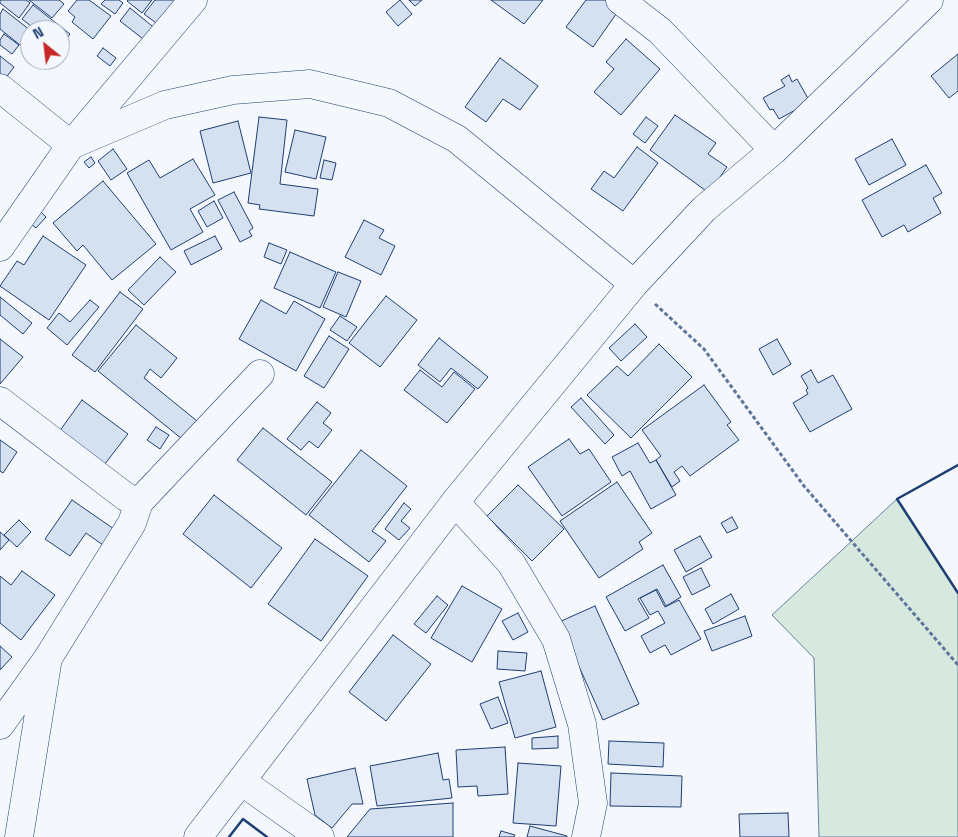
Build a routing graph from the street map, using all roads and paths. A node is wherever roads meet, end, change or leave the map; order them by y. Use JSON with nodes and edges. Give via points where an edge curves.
{"nodes":[{"id":1,"x":193,"y":0,"type":"edge"},
{"id":2,"x":620,"y":0,"type":"edge"},
{"id":3,"x":929,"y":0,"type":"edge"},
{"id":4,"x":0,"y":88,"type":"edge"},
{"id":5,"x":71,"y":145,"type":"junction"},
{"id":6,"x":774,"y":150,"type":"junction"},
{"id":7,"x":0,"y":247,"type":"edge"},
{"id":8,"x":634,"y":284,"type":"junction"},
{"id":9,"x":260,"y":374,"type":"dead end"},
{"id":10,"x":0,"y":401,"type":"edge"},
{"id":11,"x":139,"y":502,"type":"junction"},
{"id":12,"x":455,"y":502,"type":"junction"},
{"id":13,"x":48,"y":658,"type":"junction"},
{"id":14,"x":958,"y":665,"type":"edge"},
{"id":15,"x":0,"y":725,"type":"edge"},
{"id":16,"x":241,"y":781,"type":"junction"},
{"id":17,"x":19,"y":837,"type":"edge"},
{"id":18,"x":198,"y":837,"type":"edge"},
{"id":19,"x":320,"y":837,"type":"edge"},
{"id":20,"x":586,"y":837,"type":"edge"}],
"edges":[{"from":1,"to":5,"type":"street"},
{"from":2,"to":6,"type":"street","via":[[660,32]]},
{"from":3,"to":6,"type":"street"},
{"from":4,"to":5,"type":"street"},
{"from":5,"to":7,"type":"street"},
{"from":5,"to":8,"type":"street","via":[[165,105],[233,90],[310,84],[389,103],[457,139]]},
{"from":6,"to":8,"type":"street","via":[[704,209]]},
{"from":8,"to":12,"type":"street"},
{"from":8,"to":14,"type":"path","via":[[704,349],[804,486]]},
{"from":9,"to":11,"type":"street"},
{"from":10,"to":11,"type":"street","via":[[126,497]]},
{"from":11,"to":13,"type":"street","via":[[132,523]]},
{"from":12,"to":16,"type":"street"},
{"from":12,"to":20,"type":"street","via":[[511,563],[556,639],[582,724],[593,802]]},
{"from":13,"to":15,"type":"street"},
{"from":13,"to":17,"type":"street"},
{"from":16,"to":18,"type":"street"},
{"from":16,"to":19,"type":"street"}]}
